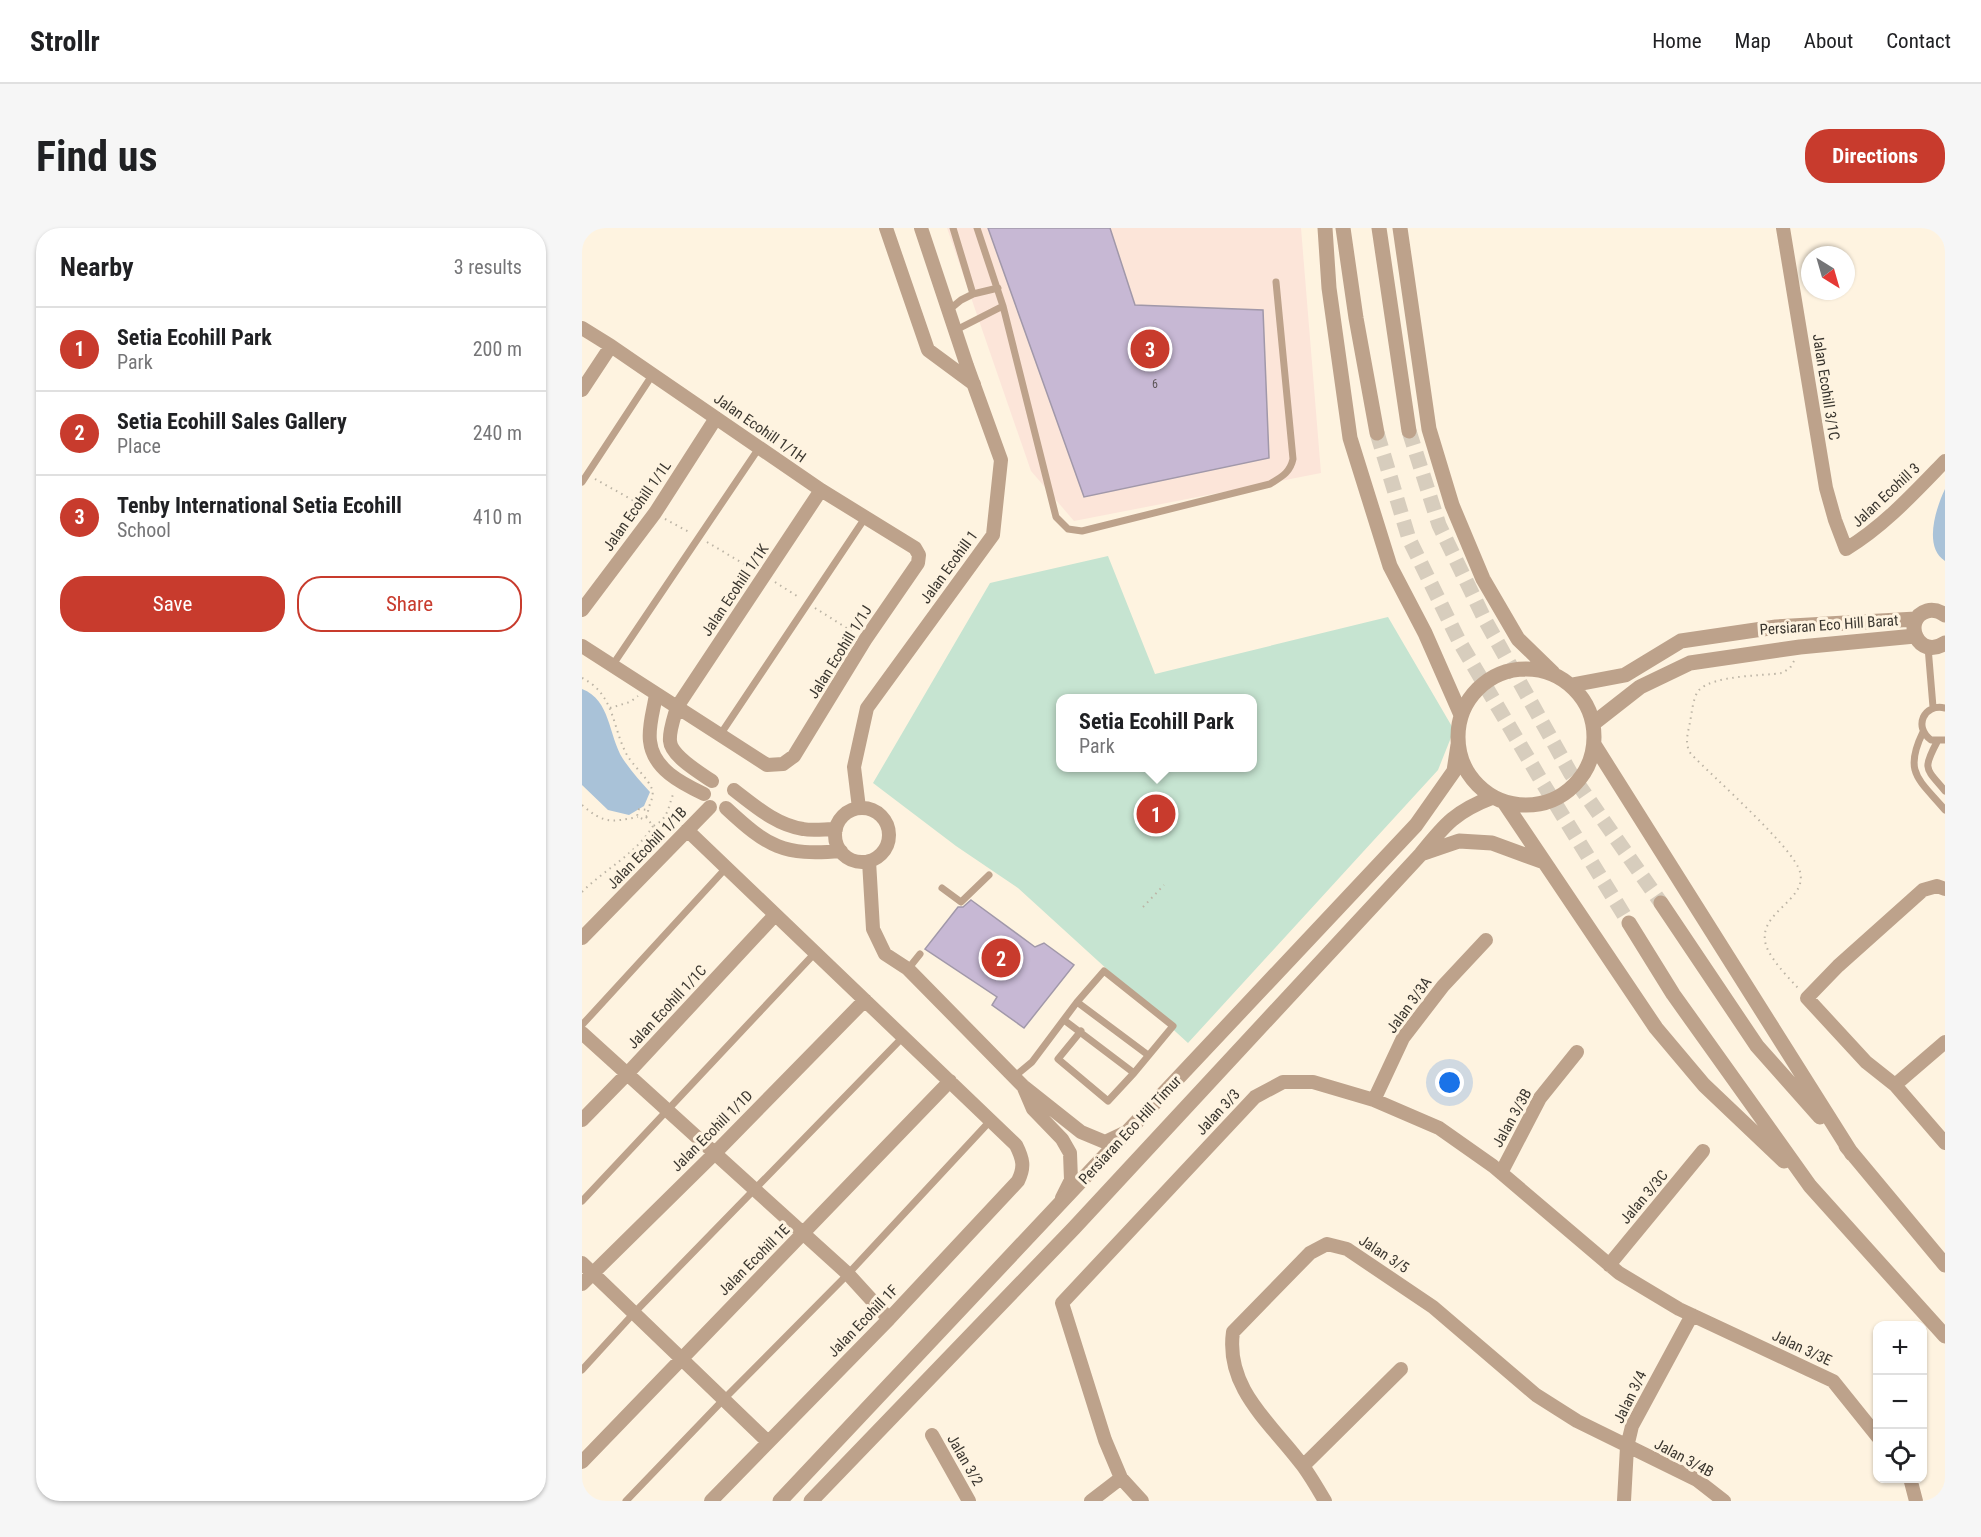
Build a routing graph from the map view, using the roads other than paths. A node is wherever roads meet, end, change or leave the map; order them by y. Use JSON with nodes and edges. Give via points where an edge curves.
{"nodes":[{"id":1,"x":886,"y":228,"type":"edge"},
{"id":2,"x":921,"y":228,"type":"edge"},
{"id":3,"x":953,"y":228,"type":"edge"},
{"id":4,"x":977,"y":228,"type":"edge"},
{"id":5,"x":1325,"y":228,"type":"edge"},
{"id":6,"x":1343,"y":228,"type":"edge"},
{"id":7,"x":1379,"y":228,"type":"edge"},
{"id":8,"x":1400,"y":228,"type":"edge"},
{"id":9,"x":1784,"y":228,"type":"edge"},
{"id":10,"x":1276,"y":282,"type":"dead end"},
{"id":11,"x":998,"y":288,"type":"junction"},
{"id":12,"x":973,"y":294,"type":"junction"},
{"id":13,"x":1003,"y":306,"type":"junction"},
{"id":14,"x":950,"y":309,"type":"junction"},
{"id":15,"x":582,"y":328,"type":"edge"},
{"id":16,"x":956,"y":330,"type":"junction"},
{"id":17,"x":611,"y":345,"type":"junction"},
{"id":18,"x":653,"y":375,"type":"junction"},
{"id":19,"x":974,"y":384,"type":"junction"},
{"id":20,"x":582,"y":390,"type":"edge"},
{"id":21,"x":716,"y":418,"type":"junction"},
{"id":22,"x":1408,"y":431,"type":"tunnel mouth"},
{"id":23,"x":1377,"y":433,"type":"tunnel mouth"},
{"id":24,"x":759,"y":448,"type":"junction"},
{"id":25,"x":1945,"y":461,"type":"edge"},
{"id":26,"x":582,"y":482,"type":"edge"},
{"id":27,"x":820,"y":490,"type":"junction"},
{"id":28,"x":866,"y":518,"type":"junction"},
{"id":29,"x":1846,"y":549,"type":"joint"},
{"id":30,"x":919,"y":555,"type":"joint"},
{"id":31,"x":582,"y":610,"type":"edge"},
{"id":32,"x":1945,"y":615,"type":"edge"},
{"id":33,"x":1916,"y":619,"type":"junction"},
{"id":34,"x":1915,"y":636,"type":"junction"},
{"id":35,"x":1945,"y":643,"type":"edge"},
{"id":36,"x":582,"y":646,"type":"edge"},
{"id":37,"x":1928,"y":647,"type":"junction"},
{"id":38,"x":612,"y":666,"type":"junction"},
{"id":39,"x":1553,"y":673,"type":"junction"},
{"id":40,"x":1572,"y":685,"type":"junction"},
{"id":41,"x":652,"y":691,"type":"junction"},
{"id":42,"x":1933,"y":707,"type":"junction"},
{"id":43,"x":677,"y":708,"type":"junction"},
{"id":44,"x":1945,"y":708,"type":"edge"},
{"id":45,"x":1461,"y":715,"type":"junction"},
{"id":46,"x":1594,"y":723,"type":"junction"},
{"id":47,"x":1923,"y":732,"type":"junction"},
{"id":48,"x":720,"y":735,"type":"junction"},
{"id":49,"x":1945,"y":740,"type":"edge"},
{"id":50,"x":1937,"y":742,"type":"junction"},
{"id":51,"x":1458,"y":746,"type":"junction"},
{"id":52,"x":1595,"y":746,"type":"junction"},
{"id":53,"x":712,"y":781,"type":"junction"},
{"id":54,"x":734,"y":790,"type":"junction"},
{"id":55,"x":1945,"y":791,"type":"edge"},
{"id":56,"x":1499,"y":799,"type":"junction"},
{"id":57,"x":707,"y":801,"type":"junction"},
{"id":58,"x":726,"y":808,"type":"junction"},
{"id":59,"x":859,"y":808,"type":"junction"},
{"id":60,"x":1945,"y":810,"type":"edge"},
{"id":61,"x":836,"y":829,"type":"junction"},
{"id":62,"x":687,"y":830,"type":"junction"},
{"id":63,"x":841,"y":851,"type":"junction"},
{"id":64,"x":1421,"y":854,"type":"junction"},
{"id":65,"x":869,"y":861,"type":"junction"},
{"id":66,"x":1544,"y":862,"type":"junction"},
{"id":67,"x":726,"y":868,"type":"junction"},
{"id":68,"x":989,"y":875,"type":"dead end"},
{"id":69,"x":942,"y":888,"type":"dead end"},
{"id":70,"x":1945,"y":889,"type":"edge"},
{"id":71,"x":1661,"y":903,"type":"tunnel mouth"},
{"id":72,"x":775,"y":915,"type":"junction"},
{"id":73,"x":1629,"y":923,"type":"tunnel mouth"},
{"id":74,"x":582,"y":938,"type":"edge"},
{"id":75,"x":1486,"y":940,"type":"dead end"},
{"id":76,"x":815,"y":953,"type":"junction"},
{"id":77,"x":920,"y":954,"type":"dead end"},
{"id":78,"x":908,"y":969,"type":"junction"},
{"id":79,"x":865,"y":1000,"type":"junction"},
{"id":80,"x":1077,"y":1002,"type":"junction"},
{"id":81,"x":1064,"y":1020,"type":"junction"},
{"id":82,"x":582,"y":1025,"type":"edge"},
{"id":83,"x":1081,"y":1031,"type":"junction"},
{"id":84,"x":582,"y":1033,"type":"edge"},
{"id":85,"x":903,"y":1036,"type":"junction"},
{"id":86,"x":1945,"y":1042,"type":"edge"},
{"id":87,"x":1577,"y":1052,"type":"dead end"},
{"id":88,"x":1148,"y":1056,"type":"junction"},
{"id":89,"x":1134,"y":1073,"type":"junction"},
{"id":90,"x":627,"y":1074,"type":"junction"},
{"id":91,"x":1019,"y":1081,"type":"junction"},
{"id":92,"x":950,"y":1082,"type":"junction"},
{"id":93,"x":1895,"y":1085,"type":"junction"},
{"id":94,"x":1374,"y":1100,"type":"junction"},
{"id":95,"x":668,"y":1111,"type":"junction"},
{"id":96,"x":582,"y":1120,"type":"edge"},
{"id":97,"x":991,"y":1120,"type":"junction"},
{"id":98,"x":1133,"y":1126,"type":"junction"},
{"id":99,"x":1945,"y":1143,"type":"edge"},
{"id":100,"x":1703,"y":1151,"type":"dead end"},
{"id":101,"x":714,"y":1154,"type":"junction"},
{"id":102,"x":1852,"y":1154,"type":"junction"},
{"id":103,"x":1501,"y":1173,"type":"junction"},
{"id":104,"x":1810,"y":1186,"type":"junction"},
{"id":105,"x":754,"y":1189,"type":"junction"},
{"id":106,"x":582,"y":1201,"type":"edge"},
{"id":107,"x":1055,"y":1210,"type":"junction"},
{"id":108,"x":804,"y":1234,"type":"junction"},
{"id":109,"x":1609,"y":1264,"type":"junction"},
{"id":110,"x":1945,"y":1265,"type":"edge"},
{"id":111,"x":587,"y":1268,"type":"edge"},
{"id":112,"x":848,"y":1274,"type":"junction"},
{"id":113,"x":582,"y":1284,"type":"edge"},
{"id":114,"x":1679,"y":1309,"type":"joint"},
{"id":115,"x":634,"y":1312,"type":"junction"},
{"id":116,"x":1692,"y":1315,"type":"junction"},
{"id":117,"x":889,"y":1319,"type":"junction"},
{"id":118,"x":1945,"y":1336,"type":"edge"},
{"id":119,"x":681,"y":1358,"type":"junction"},
{"id":120,"x":1401,"y":1369,"type":"dead end"},
{"id":121,"x":582,"y":1370,"type":"edge"},
{"id":122,"x":723,"y":1399,"type":"junction"},
{"id":123,"x":1873,"y":1431,"type":"edge"},
{"id":124,"x":932,"y":1435,"type":"dead end"},
{"id":125,"x":767,"y":1441,"type":"junction"},
{"id":126,"x":1627,"y":1447,"type":"junction"},
{"id":127,"x":582,"y":1462,"type":"edge"},
{"id":128,"x":1303,"y":1466,"type":"junction"},
{"id":129,"x":1122,"y":1478,"type":"junction"},
{"id":130,"x":1911,"y":1483,"type":"edge"},
{"id":131,"x":626,"y":1501,"type":"edge"},
{"id":132,"x":711,"y":1501,"type":"edge"},
{"id":133,"x":780,"y":1501,"type":"edge"},
{"id":134,"x":811,"y":1501,"type":"edge"},
{"id":135,"x":969,"y":1501,"type":"edge"},
{"id":136,"x":1091,"y":1501,"type":"edge"},
{"id":137,"x":1142,"y":1501,"type":"edge"},
{"id":138,"x":1325,"y":1501,"type":"edge"},
{"id":139,"x":1624,"y":1501,"type":"edge"},
{"id":140,"x":1724,"y":1501,"type":"edge"},
{"id":141,"x":1916,"y":1501,"type":"edge"}],
"edges":[{"from":1,"to":19,"type":"street","via":[[928,350]]},
{"from":2,"to":14,"type":"street","name":"Jalan Ecohill 1"},
{"from":3,"to":12,"type":"lane"},
{"from":4,"to":11,"type":"lane"},
{"from":5,"to":45,"type":"street","via":[[1329,288],[1350,438],[1390,566]]},
{"from":6,"to":23,"type":"street"},
{"from":7,"to":22,"type":"street"},
{"from":8,"to":39,"type":"street","via":[[1429,429],[1452,505],[1483,579],[1518,639]]},
{"from":9,"to":29,"type":"street","name":"Jalan Ecohill 3/1C","via":[[1826,488]]},
{"from":10,"to":13,"type":"lane","via":[[1293,459],[1285,476],[1270,484],[1082,531],[1068,529],[1056,517]]},
{"from":11,"to":12,"type":"lane"},
{"from":11,"to":13,"type":"lane"},
{"from":12,"to":14,"type":"lane"},
{"from":13,"to":16,"type":"lane"},
{"from":14,"to":16,"type":"street","name":"Jalan Ecohill 1"},
{"from":15,"to":17,"type":"street","name":"Jalan Ecohill 1/1H"},
{"from":16,"to":19,"type":"street","name":"Jalan Ecohill 1"},
{"from":17,"to":18,"type":"street","name":"Jalan Ecohill 1/1H"},
{"from":17,"to":20,"type":"street"},
{"from":18,"to":21,"type":"street","name":"Jalan Ecohill 1/1H"},
{"from":18,"to":26,"type":"lane"},
{"from":19,"to":59,"type":"street","name":"Jalan Ecohill 1","via":[[1001,460],[993,535],[867,708],[854,767]]},
{"from":21,"to":24,"type":"street","name":"Jalan Ecohill 1/1H"},
{"from":21,"to":31,"type":"street","name":"Jalan Ecohill 1/1L","via":[[655,513]]},
{"from":24,"to":27,"type":"street","name":"Jalan Ecohill 1/1H"},
{"from":24,"to":38,"type":"lane"},
{"from":25,"to":29,"type":"street","name":"Jalan Ecohill 3","via":[[1886,520]]},
{"from":27,"to":28,"type":"street","name":"Jalan Ecohill 1/1H"},
{"from":27,"to":43,"type":"street","name":"Jalan Ecohill 1/1K"},
{"from":28,"to":30,"type":"street","name":"Jalan Ecohill 1/1H","via":[[915,548]]},
{"from":28,"to":48,"type":"lane"},
{"from":30,"to":48,"type":"street","name":"Jalan Ecohill 1/1J","via":[[918,563],[794,756],[783,764],[767,765]]},
{"from":32,"to":33,"type":"street","name":"Persiaran Eco Hill Barat","via":[[1931,610]]},
{"from":33,"to":34,"type":"street","name":"Persiaran Eco Hill Barat"},
{"from":33,"to":40,"type":"street","name":"Persiaran Eco Hill Barat","via":[[1776,627],[1681,641],[1625,675]]},
{"from":34,"to":37,"type":"street","name":"Persiaran Eco Hill Barat"},
{"from":34,"to":46,"type":"street","name":"Persiaran Eco Hill Barat","via":[[1690,663],[1640,687]]},
{"from":35,"to":37,"type":"street"},
{"from":36,"to":38,"type":"street"},
{"from":37,"to":42,"type":"lane"},
{"from":38,"to":41,"type":"street"},
{"from":39,"to":40,"type":"street"},
{"from":39,"to":45,"type":"street","via":[[1531,668],[1508,670],[1478,689]]},
{"from":40,"to":46,"type":"street","via":[[1587,702]]},
{"from":41,"to":43,"type":"street"},
{"from":41,"to":57,"type":"street","via":[[652,755],[662,768]]},
{"from":42,"to":44,"type":"lane"},
{"from":42,"to":47,"type":"lane","via":[[1924,715]]},
{"from":43,"to":48,"type":"street"},
{"from":43,"to":53,"type":"street","name":"Jalan Ecohill 1/1K","via":[[669,739],[671,747]]},
{"from":45,"to":51,"type":"street"},
{"from":46,"to":52,"type":"street"},
{"from":47,"to":50,"type":"lane"},
{"from":47,"to":60,"type":"lane","via":[[1913,755],[1915,775]]},
{"from":49,"to":50,"type":"lane"},
{"from":50,"to":55,"type":"lane","via":[[1927,764],[1928,771]]},
{"from":51,"to":56,"type":"street","via":[[1473,780]]},
{"from":51,"to":98,"type":"street","name":"Persiaran Eco Hill Timur","via":[[1454,771],[1416,825]]},
{"from":52,"to":56,"type":"street","via":[[1588,769],[1573,788],[1558,798],[1522,806]]},
{"from":52,"to":102,"type":"street"},
{"from":53,"to":54,"type":"street","via":[[722,780]]},
{"from":53,"to":57,"type":"street","via":[[705,787]]},
{"from":54,"to":58,"type":"street","via":[[733,800]]},
{"from":54,"to":61,"type":"street","via":[[763,813],[788,826]]},
{"from":56,"to":64,"type":"street","name":"Persiaran Eco Hill Timur","via":[[1473,804],[1444,824]]},
{"from":56,"to":66,"type":"street"},
{"from":57,"to":58,"type":"street","via":[[716,810]]},
{"from":57,"to":62,"type":"street","name":"Jalan Ecohill 1/1B"},
{"from":58,"to":63,"type":"street","via":[[762,840],[778,847],[810,854]]},
{"from":59,"to":61,"type":"street","via":[[844,815]]},
{"from":59,"to":65,"type":"street","via":[[874,811],[888,829],[883,852]]},
{"from":61,"to":63,"type":"street"},
{"from":62,"to":67,"type":"street"},
{"from":62,"to":74,"type":"street","name":"Jalan Ecohill 1/1B"},
{"from":63,"to":65,"type":"street","via":[[854,860]]},
{"from":64,"to":66,"type":"street","via":[[1459,841],[1492,843]]},
{"from":64,"to":134,"type":"street","name":"Persiaran Eco Hill Timur","via":[[1074,1228]]},
{"from":65,"to":78,"type":"street","via":[[873,929],[885,954]]},
{"from":66,"to":104,"type":"street","via":[[1656,1028],[1704,1084]]},
{"from":67,"to":72,"type":"street"},
{"from":67,"to":82,"type":"lane"},
{"from":68,"to":69,"type":"lane","via":[[961,902]]},
{"from":70,"to":93,"type":"street","via":[[1937,886],[1923,890],[1807,998],[1866,1062]]},
{"from":71,"to":102,"type":"street","via":[[1757,1046]]},
{"from":72,"to":76,"type":"street"},
{"from":72,"to":90,"type":"street","name":"Jalan Ecohill 1/1C"},
{"from":73,"to":104,"type":"street","via":[[1673,994]]},
{"from":75,"to":94,"type":"street","name":"Jalan 3/3A","via":[[1403,1038]]},
{"from":76,"to":79,"type":"street"},
{"from":76,"to":95,"type":"lane"},
{"from":77,"to":78,"type":"lane"},
{"from":78,"to":91,"type":"street"},
{"from":79,"to":85,"type":"street"},
{"from":79,"to":101,"type":"street","name":"Jalan Ecohill 1/1D"},
{"from":80,"to":81,"type":"lane"},
{"from":80,"to":88,"type":"lane"},
{"from":80,"to":88,"type":"lane","via":[[1104,971],[1173,1026]]},
{"from":81,"to":83,"type":"lane"},
{"from":81,"to":91,"type":"lane"},
{"from":83,"to":89,"type":"lane"},
{"from":83,"to":89,"type":"lane","via":[[1058,1059],[1108,1101]]},
{"from":84,"to":90,"type":"street"},
{"from":85,"to":92,"type":"street"},
{"from":85,"to":105,"type":"lane"},
{"from":86,"to":93,"type":"street"},
{"from":87,"to":103,"type":"street","name":"Jalan 3/3B","via":[[1539,1098]]},
{"from":88,"to":89,"type":"lane"},
{"from":90,"to":95,"type":"street"},
{"from":90,"to":96,"type":"street","name":"Jalan Ecohill 1/1C"},
{"from":91,"to":98,"type":"street","via":[[1092,1138],[1105,1142]]},
{"from":91,"to":107,"type":"street","via":[[1033,1109],[1070,1153],[1071,1180]]},
{"from":92,"to":97,"type":"street"},
{"from":92,"to":108,"type":"street","name":"Jalan Ecohill 1E"},
{"from":93,"to":99,"type":"street"},
{"from":94,"to":103,"type":"street","name":"Jalan 3/3","via":[[1439,1128]]},
{"from":94,"to":129,"type":"street","name":"Jalan 3/3","via":[[1313,1082],[1283,1082],[1255,1097],[1062,1303],[1105,1440]]},
{"from":95,"to":101,"type":"street"},
{"from":95,"to":106,"type":"lane"},
{"from":97,"to":112,"type":"lane"},
{"from":97,"to":117,"type":"street","name":"Jalan Ecohill 1F","via":[[1016,1145],[1022,1157],[1024,1168],[1018,1181]]},
{"from":98,"to":107,"type":"street","name":"Persiaran Eco Hill Timur"},
{"from":100,"to":109,"type":"street","name":"Jalan 3/3C"},
{"from":101,"to":105,"type":"street"},
{"from":101,"to":111,"type":"street","name":"Jalan Ecohill 1/1D"},
{"from":102,"to":110,"type":"street"},
{"from":103,"to":109,"type":"street","name":"Jalan 3/3"},
{"from":104,"to":118,"type":"street"},
{"from":105,"to":108,"type":"street"},
{"from":105,"to":115,"type":"lane"},
{"from":107,"to":133,"type":"street","name":"Persiaran Eco Hill Timur"},
{"from":108,"to":112,"type":"street"},
{"from":108,"to":119,"type":"street","name":"Jalan Ecohill 1E"},
{"from":109,"to":114,"type":"street","name":"Jalan 3/3"},
{"from":111,"to":113,"type":"street","name":"Jalan Ecohill 1/1D"},
{"from":111,"to":115,"type":"street"},
{"from":112,"to":117,"type":"street"},
{"from":112,"to":122,"type":"lane"},
{"from":114,"to":116,"type":"street","name":"Jalan 3/3E"},
{"from":115,"to":119,"type":"street"},
{"from":115,"to":121,"type":"lane"},
{"from":116,"to":123,"type":"street","name":"Jalan 3/3E","via":[[1833,1381]]},
{"from":116,"to":126,"type":"street","name":"Jalan 3/4","via":[[1632,1426]]},
{"from":117,"to":125,"type":"street","name":"Jalan Ecohill 1F"},
{"from":119,"to":122,"type":"street"},
{"from":119,"to":127,"type":"street","name":"Jalan Ecohill 1E"},
{"from":120,"to":128,"type":"street"},
{"from":122,"to":125,"type":"street"},
{"from":122,"to":131,"type":"lane"},
{"from":124,"to":135,"type":"street","name":"Jalan 3/2"},
{"from":125,"to":132,"type":"street","name":"Jalan Ecohill 1F"},
{"from":126,"to":128,"type":"street","name":"Jalan 3/5","via":[[1536,1395],[1433,1307],[1347,1249],[1327,1244],[1310,1252],[1233,1332],[1231,1349],[1247,1396]]},
{"from":126,"to":139,"type":"street","name":"Jalan 3/4"},
{"from":126,"to":140,"type":"street","name":"Jalan 3/4B","via":[[1697,1480]]},
{"from":128,"to":138,"type":"street","name":"Jalan 3/5"},
{"from":129,"to":136,"type":"street"},
{"from":129,"to":137,"type":"street","name":"Jalan 3/3"},
{"from":130,"to":141,"type":"street"}]}
